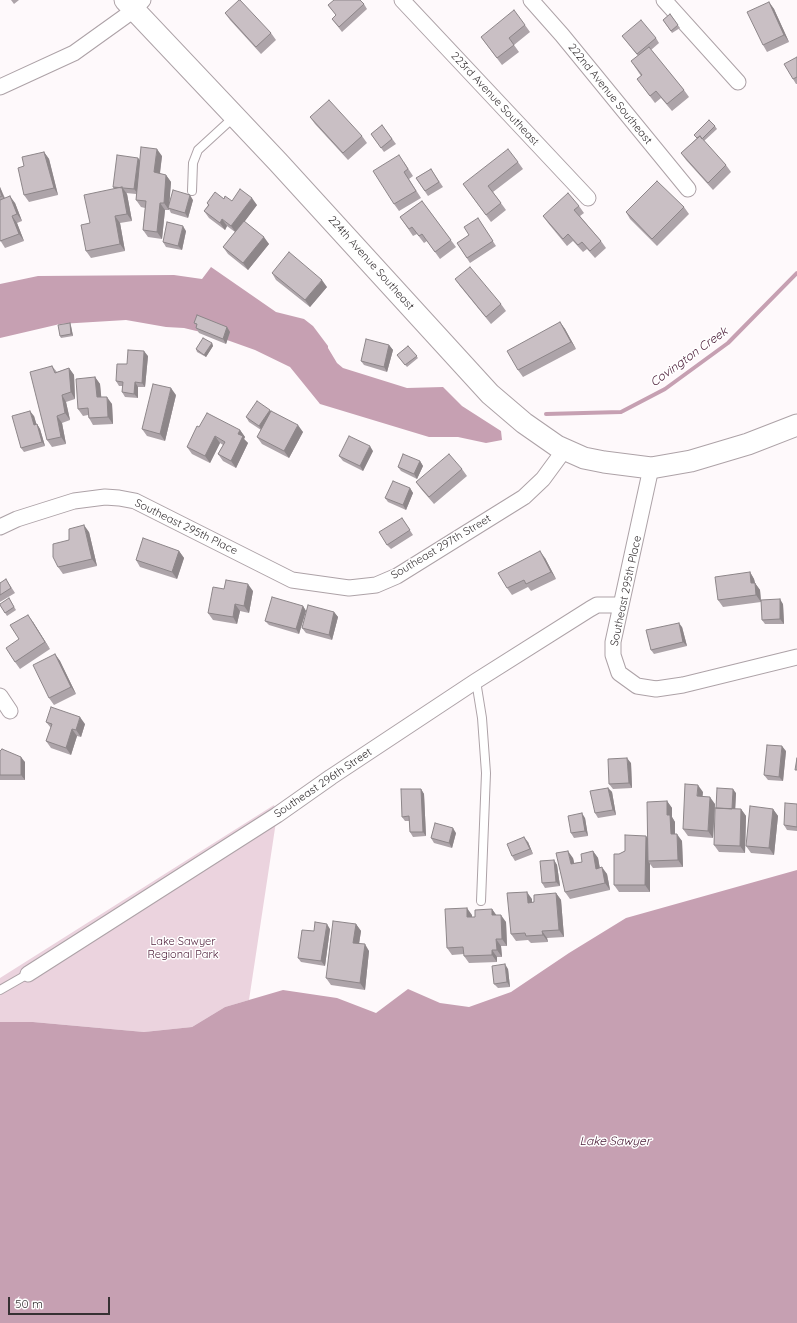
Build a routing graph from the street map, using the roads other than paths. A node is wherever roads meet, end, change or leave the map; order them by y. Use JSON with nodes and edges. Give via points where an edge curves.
{"nodes":[{"id":1,"x":402,"y":0,"type":"edge"},
{"id":2,"x":531,"y":0,"type":"edge"},
{"id":3,"x":664,"y":0,"type":"edge"},
{"id":4,"x":134,"y":3,"type":"edge"},
{"id":5,"x":738,"y":82,"type":"dead end"},
{"id":6,"x":0,"y":87,"type":"edge"},
{"id":7,"x":235,"y":117,"type":"junction"},
{"id":8,"x":688,"y":189,"type":"dead end"},
{"id":9,"x":192,"y":191,"type":"dead end"},
{"id":10,"x":588,"y":198,"type":"dead end"},
{"id":11,"x":797,"y":425,"type":"edge"},
{"id":12,"x":565,"y":449,"type":"junction"},
{"id":13,"x":651,"y":468,"type":"junction"},
{"id":14,"x":0,"y":527,"type":"edge"},
{"id":15,"x":292,"y":580,"type":"joint"},
{"id":16,"x":621,"y":605,"type":"junction"},
{"id":17,"x":797,"y":657,"type":"edge"},
{"id":18,"x":476,"y":681,"type":"junction"},
{"id":19,"x":0,"y":696,"type":"edge"},
{"id":20,"x":10,"y":711,"type":"dead end"},
{"id":21,"x":481,"y":901,"type":"dead end"},
{"id":22,"x":28,"y":974,"type":"joint"},
{"id":23,"x":0,"y":990,"type":"edge"}],
"edges":[{"from":1,"to":10,"type":"street","name":"223rd Avenue Southeast"},
{"from":2,"to":8,"type":"street","name":"222nd Avenue Southeast"},
{"from":3,"to":5,"type":"street"},
{"from":4,"to":6,"type":"street","via":[[74,53]]},
{"from":4,"to":7,"type":"street","name":"224th Avenue Southeast"},
{"from":7,"to":9,"type":"lane","via":[[198,150],[193,163]]},
{"from":7,"to":12,"type":"street","name":"224th Avenue Southeast","via":[[490,394],[524,423]]},
{"from":11,"to":13,"type":"street","via":[[748,444],[691,461]]},
{"from":12,"to":13,"type":"street","name":"224th Avenue Southeast","via":[[584,458]]},
{"from":12,"to":15,"type":"street","name":"Southeast 297th Street","via":[[543,479],[524,497],[397,576],[376,585],[349,588]]},
{"from":13,"to":16,"type":"street","name":"Southeast 295th Place"},
{"from":14,"to":15,"type":"street","name":"Southeast 295th Place","via":[[74,501],[105,497],[135,500]]},
{"from":16,"to":17,"type":"street","name":"Southeast 295th Place","via":[[614,642],[614,661],[619,673],[637,686],[656,689],[682,685]]},
{"from":16,"to":18,"type":"street","name":"Southeast 296th Street","via":[[597,605]]},
{"from":18,"to":21,"type":"lane","via":[[486,773]]},
{"from":18,"to":22,"type":"street","name":"Southeast 296th Street","via":[[277,815]]},
{"from":19,"to":20,"type":"street"},
{"from":22,"to":23,"type":"lane"}]}
